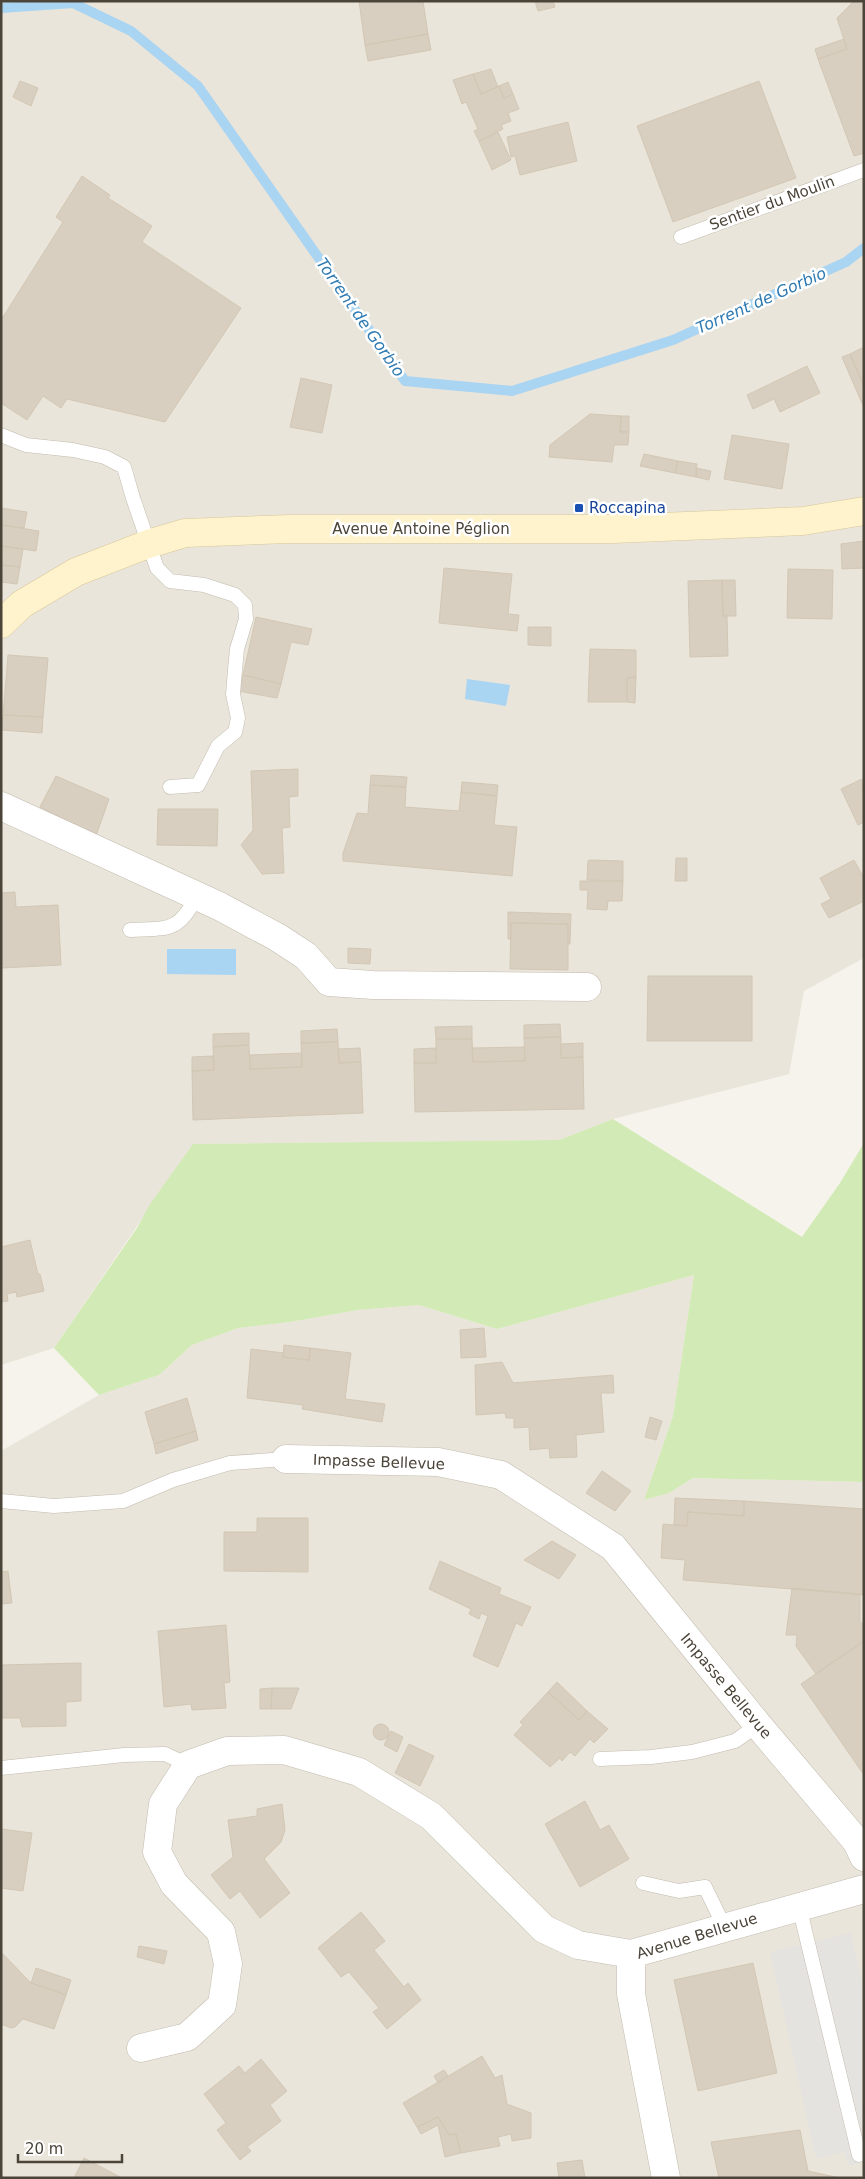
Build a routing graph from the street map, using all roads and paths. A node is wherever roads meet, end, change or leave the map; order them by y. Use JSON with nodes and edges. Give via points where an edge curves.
{"nodes":[{"id":1,"x":864,"y":170,"type":"edge"},
{"id":2,"x":680,"y":237,"type":"dead end"},
{"id":3,"x":1,"y":435,"type":"edge"},
{"id":4,"x":864,"y":511,"type":"edge"},
{"id":5,"x":148,"y":544,"type":"junction"},
{"id":6,"x":1,"y":624,"type":"edge"},
{"id":7,"x":170,"y":787,"type":"dead end"},
{"id":8,"x":1,"y":806,"type":"edge"},
{"id":9,"x":197,"y":896,"type":"junction"},
{"id":10,"x":130,"y":930,"type":"dead end"},
{"id":11,"x":586,"y":987,"type":"dead end"},
{"id":12,"x":286,"y":1459,"type":"joint"},
{"id":13,"x":1,"y":1501,"type":"edge"},
{"id":14,"x":758,"y":1725,"type":"junction"},
{"id":15,"x":600,"y":1759,"type":"dead end"},
{"id":16,"x":188,"y":1765,"type":"junction"},
{"id":17,"x":1,"y":1768,"type":"edge"},
{"id":18,"x":864,"y":1857,"type":"edge"},
{"id":19,"x":643,"y":1883,"type":"dead end"},
{"id":20,"x":864,"y":1889,"type":"edge"},
{"id":21,"x":799,"y":1906,"type":"junction"},
{"id":22,"x":724,"y":1926,"type":"junction"},
{"id":23,"x":631,"y":1954,"type":"junction"},
{"id":24,"x":141,"y":2048,"type":"dead end"},
{"id":25,"x":859,"y":2155,"type":"dead end"},
{"id":26,"x":666,"y":2178,"type":"edge"}],
"edges":[{"from":1,"to":2,"type":"lane","name":"Sentier du Moulin"},
{"from":3,"to":5,"type":"lane","via":[[26,445],[105,457],[124,467]]},
{"from":4,"to":5,"type":"street","name":"Avenue Antoine Péglion","via":[[803,520],[613,529],[289,529],[185,533]]},
{"from":5,"to":6,"type":"street","name":"Avenue Antoine Péglion","via":[[76,572],[22,604]]},
{"from":5,"to":7,"type":"lane","via":[[157,568],[170,581],[204,585],[235,595],[244,604],[246,619],[235,670],[236,732],[218,746],[198,785]]},
{"from":8,"to":9,"type":"street"},
{"from":9,"to":10,"type":"lane","via":[[187,915],[169,928]]},
{"from":9,"to":11,"type":"street","via":[[277,937],[306,956],[329,982]]},
{"from":12,"to":13,"type":"lane","name":"Impasse Bellevue","via":[[230,1463],[173,1480],[123,1501],[54,1506]]},
{"from":12,"to":14,"type":"street","name":"Impasse Bellevue","via":[[438,1462],[501,1475],[613,1547]]},
{"from":14,"to":15,"type":"lane","via":[[735,1742],[692,1752]]},
{"from":14,"to":18,"type":"street","name":"Impasse Bellevue","via":[[857,1842]]},
{"from":16,"to":17,"type":"lane","via":[[165,1754]]},
{"from":16,"to":23,"type":"street","via":[[227,1751],[284,1750],[359,1772],[431,1816],[544,1928],[578,1944]]},
{"from":16,"to":24,"type":"street","via":[[163,1804],[157,1852],[174,1884],[221,1932],[228,1964],[222,2005],[187,2037]]},
{"from":19,"to":22,"type":"lane","via":[[679,1891],[705,1888]]},
{"from":20,"to":21,"type":"street","name":"Avenue Bellevue"},
{"from":21,"to":22,"type":"street","name":"Avenue Bellevue"},
{"from":21,"to":25,"type":"lane"},
{"from":22,"to":23,"type":"street","name":"Avenue Bellevue"},
{"from":23,"to":26,"type":"street","name":"Avenue Bellevue","via":[[631,1994]]}]}
